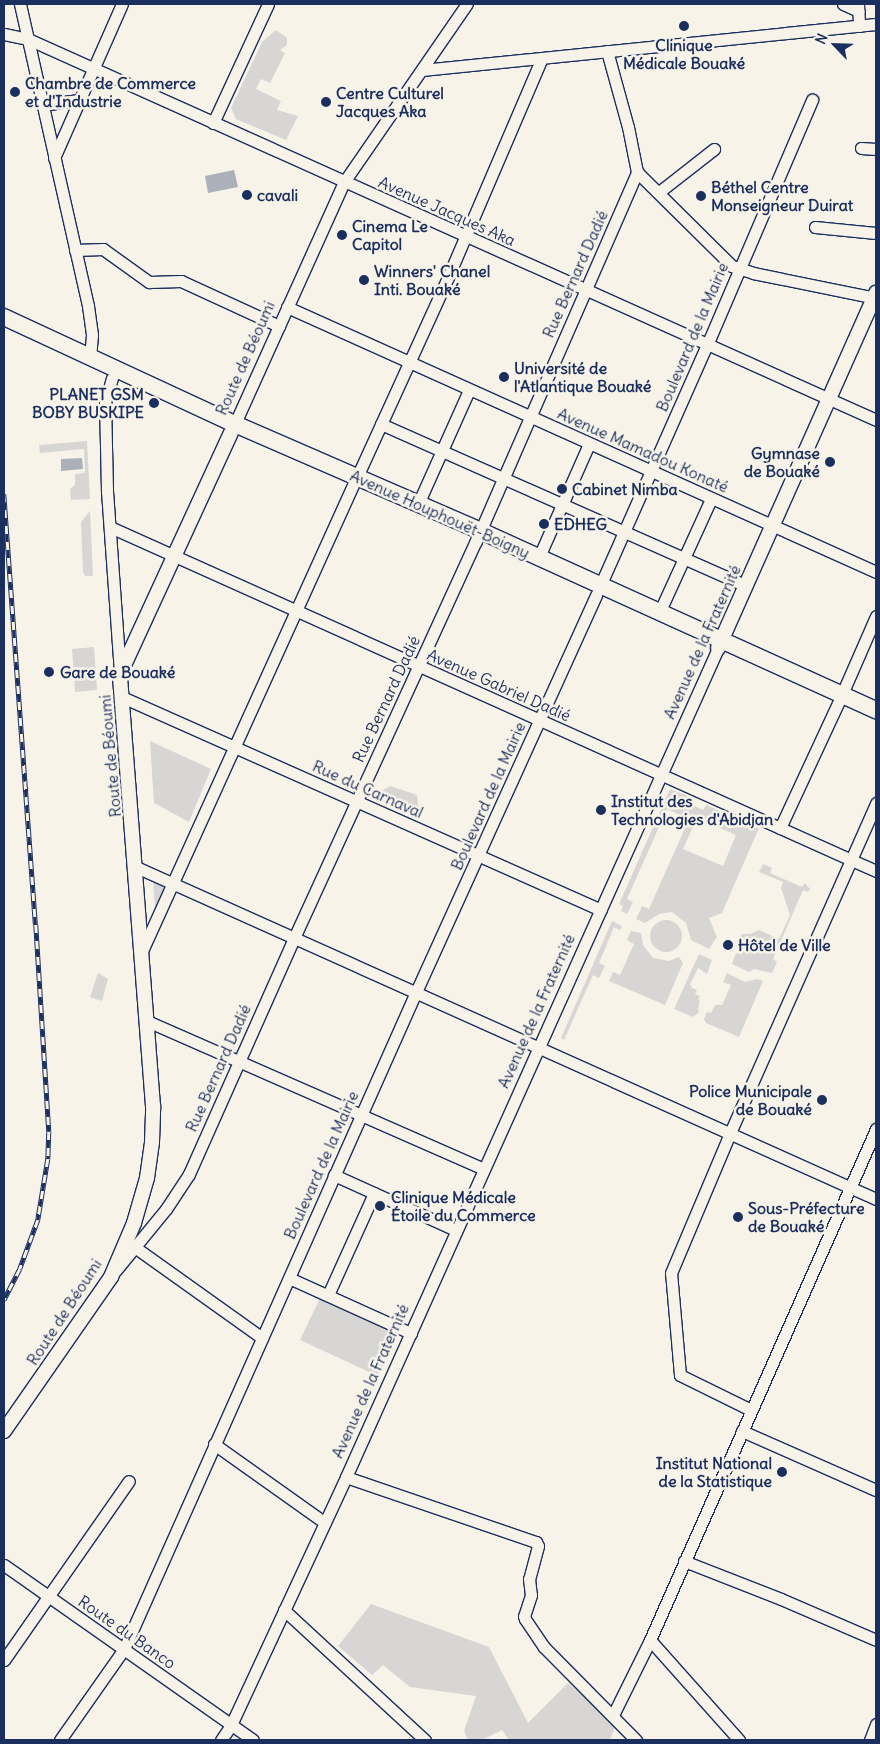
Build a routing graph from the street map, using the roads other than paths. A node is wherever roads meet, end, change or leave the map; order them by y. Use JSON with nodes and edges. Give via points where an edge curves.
{"nodes":[{"id":1,"x":20,"y":4,"type":"edge"},
{"id":2,"x":122,"y":4,"type":"edge"},
{"id":3,"x":268,"y":4,"type":"edge"},
{"id":4,"x":467,"y":4,"type":"edge"},
{"id":5,"x":843,"y":4,"type":"edge"},
{"id":6,"x":858,"y":8,"type":"edge"},
{"id":7,"x":876,"y":24,"type":"edge"},
{"id":8,"x":859,"y":26,"type":"junction"},
{"id":9,"x":4,"y":34,"type":"edge"},
{"id":10,"x":28,"y":39,"type":"junction"},
{"id":11,"x":607,"y":51,"type":"junction"},
{"id":12,"x":542,"y":58,"type":"junction"},
{"id":13,"x":93,"y":69,"type":"junction"},
{"id":14,"x":422,"y":70,"type":"junction"},
{"id":15,"x":79,"y":100,"type":"junction"},
{"id":16,"x":812,"y":100,"type":"dead end"},
{"id":17,"x":42,"y":105,"type":"junction"},
{"id":18,"x":213,"y":123,"type":"junction"},
{"id":19,"x":861,"y":148,"type":"dead end"},
{"id":20,"x":714,"y":149,"type":"dead end"},
{"id":21,"x":876,"y":149,"type":"edge"},
{"id":22,"x":54,"y":158,"type":"junction"},
{"id":23,"x":637,"y":172,"type":"junction"},
{"id":24,"x":344,"y":182,"type":"junction"},
{"id":25,"x":659,"y":192,"type":"junction"},
{"id":26,"x":814,"y":226,"type":"dead end"},
{"id":27,"x":876,"y":233,"type":"edge"},
{"id":28,"x":466,"y":237,"type":"junction"},
{"id":29,"x":75,"y":250,"type":"junction"},
{"id":30,"x":738,"y":269,"type":"junction"},
{"id":31,"x":586,"y":291,"type":"junction"},
{"id":32,"x":876,"y":296,"type":"edge"},
{"id":33,"x":287,"y":307,"type":"junction"},
{"id":34,"x":4,"y":317,"type":"edge"},
{"id":35,"x":279,"y":326,"type":"junction"},
{"id":36,"x":4,"y":328,"type":"edge"},
{"id":37,"x":707,"y":345,"type":"junction"},
{"id":38,"x":90,"y":356,"type":"junction"},
{"id":39,"x":408,"y":363,"type":"junction"},
{"id":40,"x":112,"y":378,"type":"junction"},
{"id":41,"x":469,"y":390,"type":"junction"},
{"id":42,"x":830,"y":399,"type":"junction"},
{"id":43,"x":530,"y":417,"type":"junction"},
{"id":44,"x":876,"y":420,"type":"edge"},
{"id":45,"x":381,"y":424,"type":"junction"},
{"id":46,"x":233,"y":428,"type":"junction"},
{"id":47,"x":589,"y":444,"type":"junction"},
{"id":48,"x":441,"y":451,"type":"junction"},
{"id":49,"x":652,"y":472,"type":"junction"},
{"id":50,"x":503,"y":480,"type":"junction"},
{"id":51,"x":355,"y":481,"type":"junction"},
{"id":52,"x":712,"y":499,"type":"junction"},
{"id":53,"x":418,"y":504,"type":"junction"},
{"id":54,"x":562,"y":506,"type":"junction"},
{"id":55,"x":773,"y":526,"type":"junction"},
{"id":56,"x":110,"y":527,"type":"junction"},
{"id":57,"x":624,"y":534,"type":"junction"},
{"id":58,"x":478,"y":536,"type":"junction"},
{"id":59,"x":174,"y":556,"type":"junction"},
{"id":60,"x":538,"y":559,"type":"junction"},
{"id":61,"x":684,"y":559,"type":"junction"},
{"id":62,"x":876,"y":572,"type":"edge"},
{"id":63,"x":746,"y":586,"type":"junction"},
{"id":64,"x":598,"y":591,"type":"junction"},
{"id":65,"x":296,"y":612,"type":"junction"},
{"id":66,"x":659,"y":613,"type":"junction"},
{"id":67,"x":876,"y":616,"type":"edge"},
{"id":68,"x":720,"y":645,"type":"junction"},
{"id":69,"x":418,"y":666,"type":"junction"},
{"id":70,"x":120,"y":674,"type":"junction"},
{"id":71,"x":122,"y":697,"type":"junction"},
{"id":72,"x":840,"y":698,"type":"junction"},
{"id":73,"x":876,"y":710,"type":"edge"},
{"id":74,"x":540,"y":720,"type":"junction"},
{"id":75,"x":876,"y":720,"type":"edge"},
{"id":76,"x":233,"y":746,"type":"junction"},
{"id":77,"x":661,"y":775,"type":"junction"},
{"id":78,"x":357,"y":802,"type":"junction"},
{"id":79,"x":876,"y":803,"type":"edge"},
{"id":80,"x":780,"y":828,"type":"junction"},
{"id":81,"x":479,"y":855,"type":"junction"},
{"id":82,"x":851,"y":860,"type":"junction"},
{"id":83,"x":136,"y":867,"type":"junction"},
{"id":84,"x":876,"y":871,"type":"edge"},
{"id":85,"x":172,"y":883,"type":"junction"},
{"id":86,"x":601,"y":910,"type":"junction"},
{"id":87,"x":294,"y":938,"type":"junction"},
{"id":88,"x":142,"y":951,"type":"junction"},
{"id":89,"x":416,"y":992,"type":"junction"},
{"id":90,"x":147,"y":1021,"type":"junction"},
{"id":91,"x":538,"y":1047,"type":"junction"},
{"id":92,"x":239,"y":1062,"type":"junction"},
{"id":93,"x":361,"y":1115,"type":"junction"},
{"id":94,"x":876,"y":1129,"type":"edge"},
{"id":95,"x":730,"y":1133,"type":"junction"},
{"id":96,"x":484,"y":1169,"type":"junction"},
{"id":97,"x":334,"y":1175,"type":"junction"},
{"id":98,"x":850,"y":1187,"type":"junction"},
{"id":99,"x":374,"y":1193,"type":"junction"},
{"id":100,"x":876,"y":1199,"type":"edge"},
{"id":101,"x":456,"y":1230,"type":"junction"},
{"id":102,"x":136,"y":1248,"type":"junction"},
{"id":103,"x":111,"y":1277,"type":"junction"},
{"id":104,"x":289,"y":1278,"type":"junction"},
{"id":105,"x":328,"y":1296,"type":"junction"},
{"id":106,"x":411,"y":1333,"type":"junction"},
{"id":107,"x":262,"y":1338,"type":"junction"},
{"id":108,"x":751,"y":1410,"type":"junction"},
{"id":109,"x":4,"y":1430,"type":"edge"},
{"id":110,"x":742,"y":1431,"type":"junction"},
{"id":111,"x":214,"y":1444,"type":"junction"},
{"id":112,"x":346,"y":1477,"type":"junction"},
{"id":113,"x":129,"y":1481,"type":"dead end"},
{"id":114,"x":876,"y":1490,"type":"edge"},
{"id":115,"x":325,"y":1523,"type":"junction"},
{"id":116,"x":684,"y":1561,"type":"junction"},
{"id":117,"x":4,"y":1565,"type":"edge"},
{"id":118,"x":48,"y":1596,"type":"junction"},
{"id":119,"x":284,"y":1610,"type":"junction"},
{"id":120,"x":650,"y":1640,"type":"junction"},
{"id":121,"x":876,"y":1640,"type":"edge"},
{"id":122,"x":124,"y":1649,"type":"junction"},
{"id":123,"x":4,"y":1660,"type":"edge"},
{"id":124,"x":613,"y":1715,"type":"junction"},
{"id":125,"x":876,"y":1724,"type":"edge"},
{"id":126,"x":231,"y":1725,"type":"junction"},
{"id":127,"x":872,"y":1739,"type":"edge"},
{"id":128,"x":60,"y":1740,"type":"edge"},
{"id":129,"x":221,"y":1740,"type":"edge"},
{"id":130,"x":254,"y":1740,"type":"edge"},
{"id":131,"x":425,"y":1740,"type":"edge"},
{"id":132,"x":636,"y":1740,"type":"edge"},
{"id":133,"x":739,"y":1740,"type":"edge"}],
"edges":[{"from":1,"to":10,"type":"street"},
{"from":2,"to":13,"type":"street"},
{"from":3,"to":18,"type":"street"},
{"from":4,"to":14,"type":"street","name":"Route de Béoumi"},
{"from":5,"to":6,"type":"street"},
{"from":6,"to":8,"type":"street"},
{"from":7,"to":8,"type":"street"},
{"from":8,"to":11,"type":"street"},
{"from":9,"to":10,"type":"street","name":"Avenue Jacques Aka"},
{"from":10,"to":13,"type":"street","name":"Avenue Jacques Aka"},
{"from":10,"to":17,"type":"street"},
{"from":11,"to":12,"type":"street"},
{"from":11,"to":23,"type":"street"},
{"from":12,"to":14,"type":"street"},
{"from":12,"to":28,"type":"street"},
{"from":13,"to":15,"type":"street"},
{"from":13,"to":18,"type":"street","name":"Avenue Jacques Aka"},
{"from":14,"to":24,"type":"street","name":"Route de Béoumi"},
{"from":15,"to":17,"type":"street"},
{"from":15,"to":22,"type":"street"},
{"from":16,"to":30,"type":"street","name":"Boulevard de la Mairie"},
{"from":17,"to":22,"type":"street"},
{"from":18,"to":24,"type":"street","name":"Avenue Jacques Aka"},
{"from":19,"to":21,"type":"street"},
{"from":20,"to":25,"type":"street"},
{"from":22,"to":29,"type":"street"},
{"from":23,"to":25,"type":"street"},
{"from":23,"to":31,"type":"street","name":"Rue Bernard Dadié"},
{"from":24,"to":28,"type":"street","name":"Avenue Jacques Aka"},
{"from":24,"to":33,"type":"street","name":"Route de Béoumi"},
{"from":25,"to":30,"type":"street"},
{"from":26,"to":27,"type":"street"},
{"from":28,"to":31,"type":"street","name":"Avenue Jacques Aka"},
{"from":28,"to":39,"type":"street"},
{"from":29,"to":35,"type":"street","via":[[103,250],[149,282],[181,282]]},
{"from":29,"to":38,"type":"street","via":[[91,324],[93,346]]},
{"from":30,"to":32,"type":"street"},
{"from":30,"to":37,"type":"street","name":"Boulevard de la Mairie"},
{"from":31,"to":37,"type":"street","name":"Avenue Jacques Aka"},
{"from":31,"to":43,"type":"street","name":"Rue Bernard Dadié"},
{"from":32,"to":42,"type":"main road","name":"Avenue de la Fraternité"},
{"from":33,"to":35,"type":"street","name":"Route de Béoumi"},
{"from":33,"to":39,"type":"street","name":"Avenue Mamadou Konaté"},
{"from":34,"to":38,"type":"highway","name":"Avenue Houphouët-Boigny"},
{"from":35,"to":46,"type":"street","name":"Route de Béoumi"},
{"from":36,"to":40,"type":"highway","name":"Avenue Houphouët-Boigny"},
{"from":37,"to":42,"type":"street","name":"Avenue Jacques Aka"},
{"from":37,"to":49,"type":"street","name":"Boulevard de la Mairie"},
{"from":38,"to":46,"type":"highway","name":"Avenue Houphouët-Boigny"},
{"from":39,"to":41,"type":"street","name":"Avenue Mamadou Konaté"},
{"from":39,"to":45,"type":"street"},
{"from":40,"to":46,"type":"highway","name":"Avenue Houphouët-Boigny"},
{"from":40,"to":56,"type":"street","via":[[105,402]]},
{"from":41,"to":43,"type":"street","name":"Avenue Mamadou Konaté"},
{"from":41,"to":48,"type":"street"},
{"from":42,"to":44,"type":"street","name":"Avenue Jacques Aka"},
{"from":42,"to":55,"type":"main road","name":"Avenue de la Fraternité"},
{"from":43,"to":47,"type":"street","name":"Avenue Mamadou Konaté"},
{"from":43,"to":50,"type":"street","name":"Rue Bernard Dadié"},
{"from":45,"to":48,"type":"street"},
{"from":45,"to":51,"type":"street"},
{"from":46,"to":51,"type":"highway","name":"Avenue Houphouët-Boigny"},
{"from":46,"to":59,"type":"main road","name":"Route de Béoumi"},
{"from":47,"to":49,"type":"street","name":"Avenue Mamadou Konaté"},
{"from":47,"to":54,"type":"street"},
{"from":48,"to":50,"type":"street"},
{"from":48,"to":53,"type":"street"},
{"from":49,"to":52,"type":"street","name":"Avenue Mamadou Konaté"},
{"from":49,"to":57,"type":"street","name":"Boulevard de la Mairie"},
{"from":50,"to":54,"type":"street"},
{"from":50,"to":58,"type":"street","name":"Rue Bernard Dadié"},
{"from":51,"to":53,"type":"highway","name":"Avenue Houphouët-Boigny"},
{"from":51,"to":58,"type":"highway","name":"Avenue Houphouët-Boigny"},
{"from":51,"to":65,"type":"street"},
{"from":52,"to":55,"type":"street","name":"Avenue Mamadou Konaté"},
{"from":52,"to":61,"type":"street"},
{"from":53,"to":58,"type":"highway","name":"Avenue Houphouët-Boigny"},
{"from":54,"to":57,"type":"street"},
{"from":54,"to":60,"type":"street"},
{"from":55,"to":62,"type":"street","name":"Avenue Mamadou Konaté"},
{"from":55,"to":63,"type":"main road","name":"Avenue de la Fraternité"},
{"from":56,"to":59,"type":"street","name":"Avenue Gabriel Dadié"},
{"from":56,"to":70,"type":"street"},
{"from":57,"to":61,"type":"street"},
{"from":57,"to":64,"type":"street","name":"Boulevard de la Mairie"},
{"from":58,"to":60,"type":"highway","name":"Avenue Houphouët-Boigny"},
{"from":58,"to":64,"type":"highway","name":"Avenue Houphouët-Boigny"},
{"from":58,"to":69,"type":"street","name":"Rue Bernard Dadié"},
{"from":59,"to":65,"type":"street","name":"Avenue Gabriel Dadié"},
{"from":59,"to":70,"type":"main road","name":"Route de Béoumi"},
{"from":60,"to":64,"type":"highway","name":"Avenue Houphouët-Boigny"},
{"from":61,"to":63,"type":"street"},
{"from":61,"to":66,"type":"street"},
{"from":63,"to":68,"type":"main road","name":"Avenue de la Fraternité"},
{"from":64,"to":66,"type":"highway","name":"Avenue Houphouët-Boigny"},
{"from":64,"to":68,"type":"highway","name":"Avenue Houphouët-Boigny"},
{"from":64,"to":74,"type":"street","name":"Boulevard de la Mairie"},
{"from":65,"to":69,"type":"street","name":"Avenue Gabriel Dadié"},
{"from":65,"to":76,"type":"street"},
{"from":66,"to":68,"type":"highway","name":"Avenue Houphouët-Boigny"},
{"from":67,"to":72,"type":"street"},
{"from":68,"to":72,"type":"highway","name":"Avenue Houphouët-Boigny"},
{"from":68,"to":77,"type":"street","name":"Avenue de la Fraternité"},
{"from":69,"to":74,"type":"street","name":"Avenue Gabriel Dadié"},
{"from":69,"to":78,"type":"street","name":"Rue Bernard Dadié"},
{"from":70,"to":71,"type":"main road","name":"Route de Béoumi"},
{"from":71,"to":76,"type":"street","name":"Rue du Carnaval"},
{"from":71,"to":83,"type":"main road","name":"Route de Béoumi"},
{"from":72,"to":73,"type":"highway","name":"Avenue Houphouët-Boigny"},
{"from":72,"to":75,"type":"highway","name":"Avenue Houphouët-Boigny"},
{"from":72,"to":80,"type":"street"},
{"from":74,"to":77,"type":"street","name":"Avenue Gabriel Dadié"},
{"from":74,"to":81,"type":"street","name":"Boulevard de la Mairie"},
{"from":76,"to":78,"type":"street","name":"Rue du Carnaval"},
{"from":76,"to":85,"type":"street"},
{"from":77,"to":80,"type":"street","name":"Avenue Gabriel Dadié"},
{"from":77,"to":86,"type":"street","name":"Avenue de la Fraternité"},
{"from":78,"to":81,"type":"street","name":"Rue du Carnaval"},
{"from":78,"to":87,"type":"street","name":"Rue Bernard Dadié"},
{"from":79,"to":82,"type":"street"},
{"from":80,"to":82,"type":"street","name":"Avenue Gabriel Dadié"},
{"from":81,"to":86,"type":"street","name":"Rue du Carnaval"},
{"from":81,"to":89,"type":"street","name":"Boulevard de la Mairie"},
{"from":82,"to":84,"type":"street","name":"Avenue Gabriel Dadié"},
{"from":82,"to":95,"type":"street"},
{"from":83,"to":85,"type":"street"},
{"from":83,"to":88,"type":"main road","name":"Route de Béoumi"},
{"from":85,"to":87,"type":"street"},
{"from":85,"to":88,"type":"street"},
{"from":86,"to":91,"type":"street","name":"Avenue de la Fraternité"},
{"from":87,"to":89,"type":"street"},
{"from":87,"to":92,"type":"street","name":"Rue Bernard Dadié"},
{"from":88,"to":90,"type":"main road","name":"Route de Béoumi"},
{"from":89,"to":91,"type":"street"},
{"from":89,"to":93,"type":"street","name":"Boulevard de la Mairie"},
{"from":90,"to":92,"type":"street"},
{"from":90,"to":103,"type":"main road","name":"Route de Béoumi","via":[[153,1106],[147,1178],[134,1223]]},
{"from":91,"to":95,"type":"street"},
{"from":91,"to":96,"type":"street","name":"Avenue de la Fraternité"},
{"from":92,"to":93,"type":"street"},
{"from":92,"to":102,"type":"street","name":"Rue Bernard Dadié","via":[[189,1174]]},
{"from":93,"to":96,"type":"street"},
{"from":93,"to":97,"type":"street","name":"Boulevard de la Mairie"},
{"from":94,"to":98,"type":"street"},
{"from":95,"to":98,"type":"street"},
{"from":95,"to":108,"type":"street","via":[[671,1278],[680,1375]]},
{"from":96,"to":101,"type":"street","name":"Avenue de la Fraternité"},
{"from":97,"to":99,"type":"street"},
{"from":97,"to":104,"type":"street","name":"Boulevard de la Mairie"},
{"from":98,"to":100,"type":"street"},
{"from":98,"to":108,"type":"street"},
{"from":99,"to":101,"type":"street"},
{"from":99,"to":105,"type":"street"},
{"from":101,"to":106,"type":"street","name":"Avenue de la Fraternité"},
{"from":102,"to":103,"type":"street","name":"Rue Bernard Dadié"},
{"from":102,"to":107,"type":"street"},
{"from":103,"to":109,"type":"main road","name":"Route de Béoumi"},
{"from":104,"to":105,"type":"street"},
{"from":104,"to":107,"type":"street","name":"Boulevard de la Mairie"},
{"from":105,"to":106,"type":"street"},
{"from":106,"to":112,"type":"street","name":"Avenue de la Fraternité"},
{"from":107,"to":111,"type":"street","name":"Boulevard de la Mairie"},
{"from":108,"to":110,"type":"street"},
{"from":110,"to":114,"type":"street"},
{"from":110,"to":116,"type":"street"},
{"from":111,"to":115,"type":"street"},
{"from":111,"to":122,"type":"street","name":"Boulevard de la Mairie"},
{"from":112,"to":115,"type":"street","name":"Avenue de la Fraternité"},
{"from":112,"to":124,"type":"street","via":[[536,1542],[538,1546],[529,1578],[531,1595],[525,1619],[544,1647]]},
{"from":113,"to":118,"type":"street"},
{"from":115,"to":119,"type":"street","name":"Avenue de la Fraternité"},
{"from":116,"to":120,"type":"street"},
{"from":116,"to":121,"type":"street"},
{"from":117,"to":118,"type":"street","name":"Route du Banco"},
{"from":118,"to":122,"type":"street","name":"Route du Banco"},
{"from":118,"to":123,"type":"street"},
{"from":119,"to":126,"type":"street","name":"Avenue de la Fraternité"},
{"from":119,"to":131,"type":"street"},
{"from":120,"to":124,"type":"street"},
{"from":120,"to":133,"type":"street"},
{"from":122,"to":126,"type":"street","name":"Route du Banco"},
{"from":122,"to":128,"type":"street","name":"Boulevard de la Mairie"},
{"from":124,"to":132,"type":"street"},
{"from":125,"to":127,"type":"street"},
{"from":126,"to":129,"type":"street","name":"Avenue de la Fraternité"},
{"from":126,"to":130,"type":"street","name":"Route du Banco"}]}
